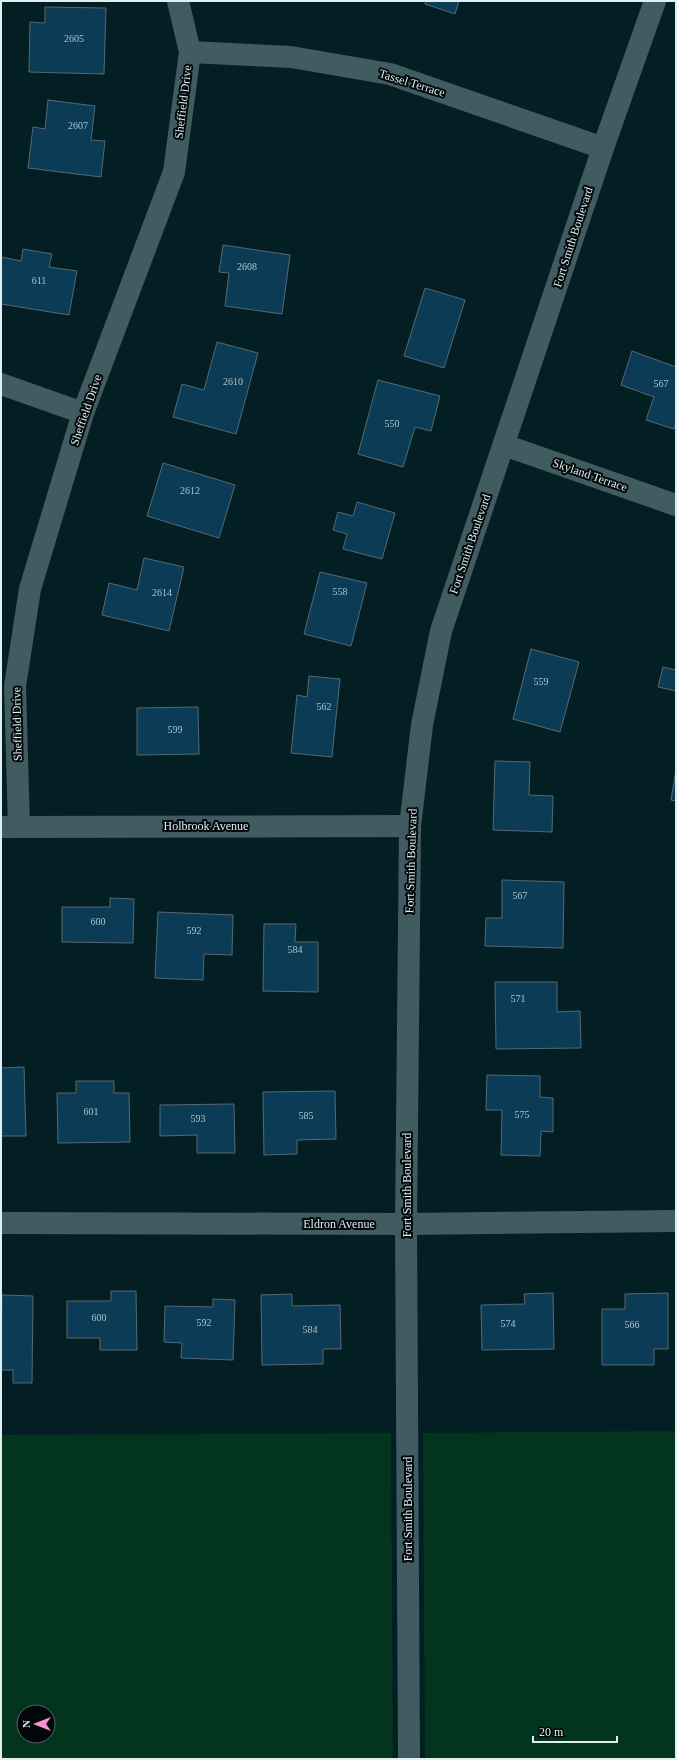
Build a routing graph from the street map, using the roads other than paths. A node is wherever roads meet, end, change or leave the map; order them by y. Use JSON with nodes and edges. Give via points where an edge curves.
{"nodes":[{"id":1,"x":178,"y":1,"type":"edge"},
{"id":2,"x":655,"y":1,"type":"edge"},
{"id":3,"x":190,"y":52,"type":"junction"},
{"id":4,"x":603,"y":148,"type":"junction"},
{"id":5,"x":1,"y":384,"type":"edge"},
{"id":6,"x":83,"y":413,"type":"junction"},
{"id":7,"x":504,"y":445,"type":"junction"},
{"id":8,"x":676,"y":505,"type":"edge"},
{"id":9,"x":410,"y":826,"type":"junction"},
{"id":10,"x":10,"y":827,"type":"edge"},
{"id":11,"x":676,"y":1221,"type":"edge"},
{"id":12,"x":1,"y":1223,"type":"edge"},
{"id":13,"x":406,"y":1224,"type":"junction"},
{"id":14,"x":409,"y":1759,"type":"edge"}],
"edges":[{"from":1,"to":3,"type":"street","name":"Sheffield Drive"},
{"from":2,"to":4,"type":"street","name":"Fort Smith Boulevard"},
{"from":3,"to":4,"type":"street","name":"Tassel Terrace","via":[[291,57],[390,74]]},
{"from":3,"to":6,"type":"street","name":"Sheffield Drive","via":[[174,172]]},
{"from":4,"to":7,"type":"street","name":"Fort Smith Boulevard"},
{"from":5,"to":6,"type":"street"},
{"from":6,"to":10,"type":"street","name":"Sheffield Drive","via":[[29,597],[15,686]]},
{"from":7,"to":8,"type":"street","name":"Skyland Terrace"},
{"from":7,"to":9,"type":"street","name":"Fort Smith Boulevard","via":[[441,631],[422,725]]},
{"from":9,"to":10,"type":"street","name":"Holbrook Avenue"},
{"from":9,"to":13,"type":"street","name":"Fort Smith Boulevard"},
{"from":11,"to":13,"type":"street","name":"Eldron Avenue"},
{"from":12,"to":13,"type":"street","name":"Eldron Avenue"},
{"from":13,"to":14,"type":"street","name":"Fort Smith Boulevard"}]}
